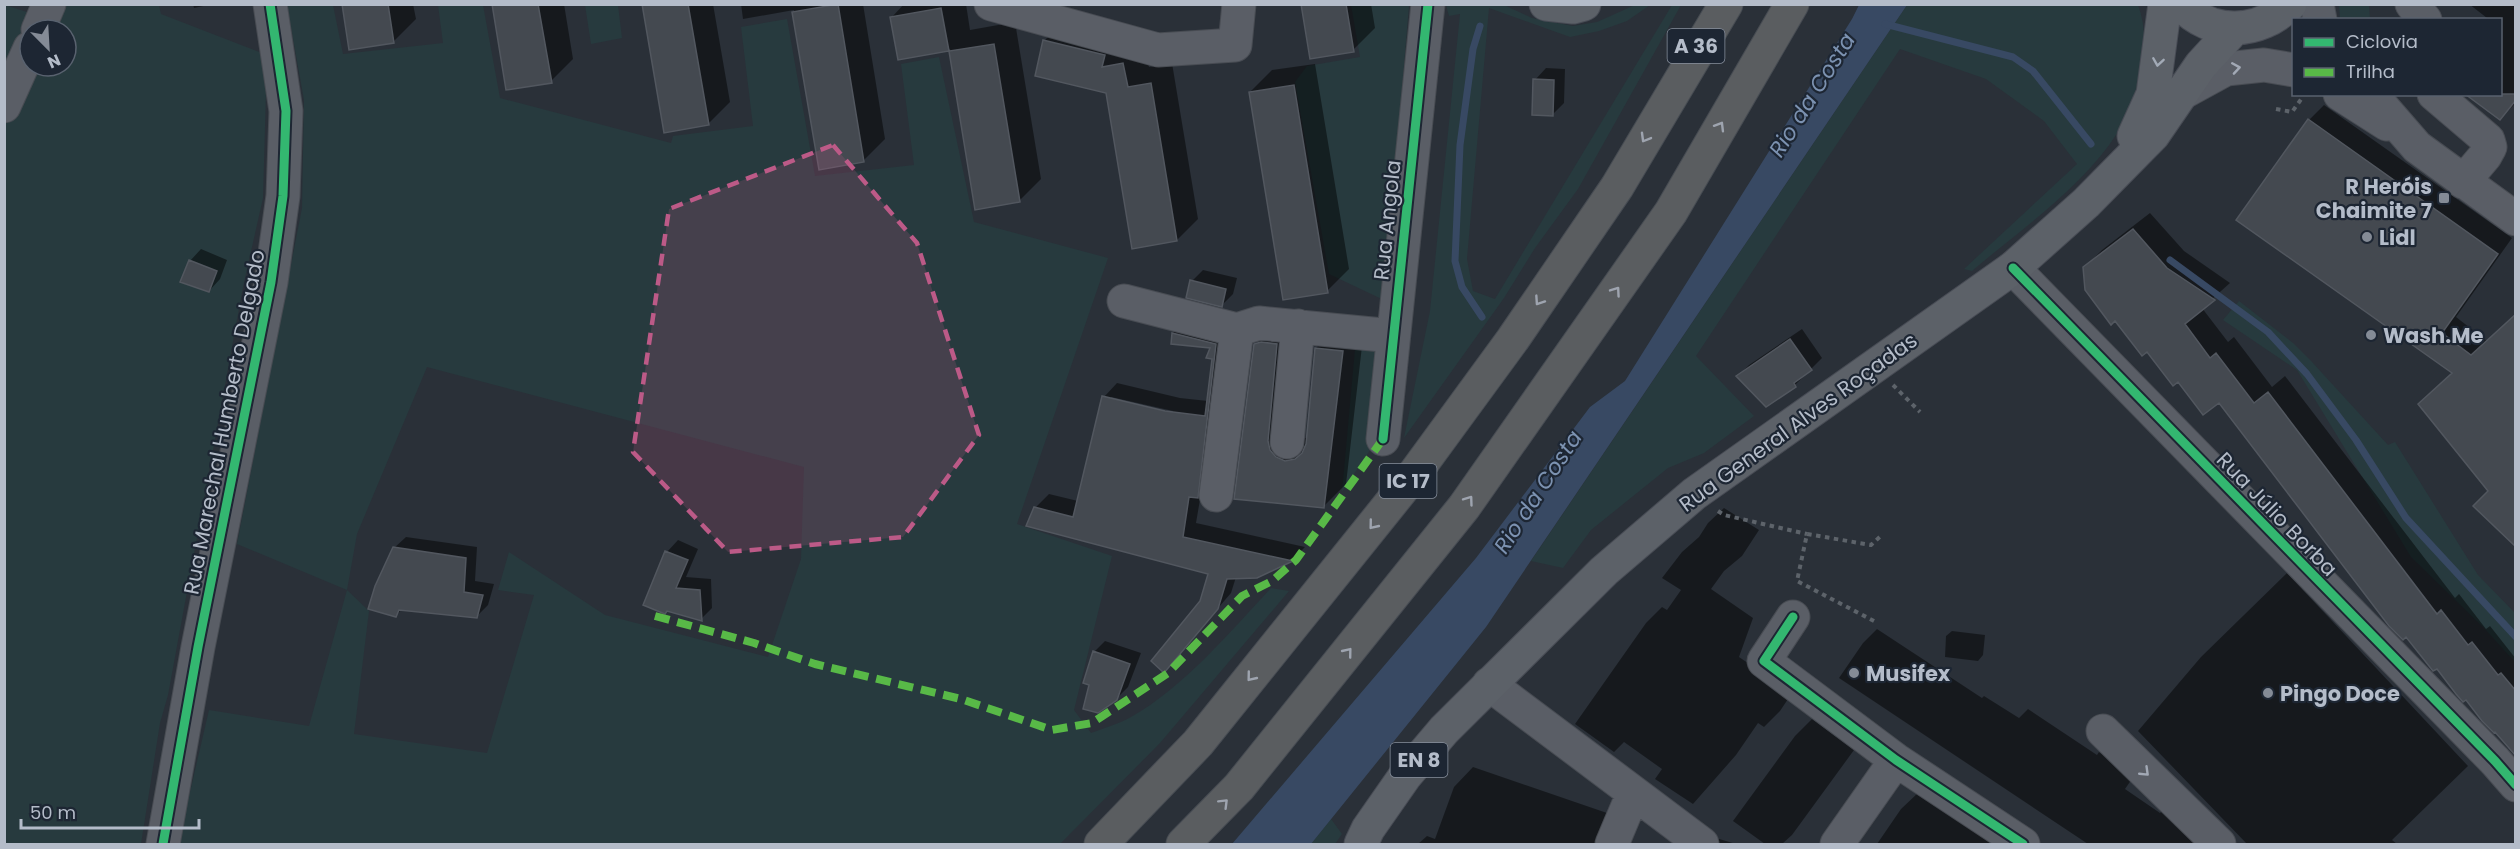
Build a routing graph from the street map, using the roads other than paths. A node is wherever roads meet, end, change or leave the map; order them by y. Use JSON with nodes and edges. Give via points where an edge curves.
{"nodes":[{"id":1,"x":49,"y":4,"type":"edge"},
{"id":2,"x":270,"y":4,"type":"edge"},
{"id":3,"x":991,"y":4,"type":"edge"},
{"id":4,"x":1239,"y":4,"type":"edge"},
{"id":5,"x":1428,"y":4,"type":"edge"},
{"id":6,"x":1546,"y":4,"type":"edge"},
{"id":7,"x":1584,"y":4,"type":"edge"},
{"id":8,"x":1717,"y":4,"type":"edge"},
{"id":9,"x":1726,"y":4,"type":"edge"},
{"id":10,"x":1784,"y":4,"type":"edge"},
{"id":11,"x":1792,"y":4,"type":"edge"},
{"id":12,"x":2165,"y":4,"type":"edge"},
{"id":13,"x":2181,"y":4,"type":"edge"},
{"id":14,"x":2290,"y":4,"type":"edge"},
{"id":15,"x":2412,"y":4,"type":"edge"},
{"id":16,"x":43,"y":18,"type":"edge"},
{"id":17,"x":2423,"y":18,"type":"edge"},
{"id":18,"x":2241,"y":29,"type":"junction"},
{"id":19,"x":2292,"y":61,"type":"edge"},
{"id":20,"x":2292,"y":70,"type":"edge"},
{"id":21,"x":18,"y":75,"type":"edge"},
{"id":22,"x":1749,"y":77,"type":"junction"},
{"id":23,"x":1675,"y":88,"type":"junction"},
{"id":24,"x":2184,"y":92,"type":"junction"},
{"id":25,"x":2343,"y":96,"type":"edge"},
{"id":26,"x":2373,"y":96,"type":"edge"},
{"id":27,"x":2436,"y":96,"type":"edge"},
{"id":28,"x":4,"y":106,"type":"edge"},
{"id":29,"x":2408,"y":138,"type":"junction"},
{"id":30,"x":2116,"y":171,"type":"junction"},
{"id":31,"x":2463,"y":182,"type":"junction"},
{"id":32,"x":2516,"y":219,"type":"edge"},
{"id":33,"x":2013,"y":268,"type":"junction"},
{"id":34,"x":1124,"y":301,"type":"dead end"},
{"id":35,"x":1298,"y":326,"type":"junction"},
{"id":36,"x":1237,"y":330,"type":"junction"},
{"id":37,"x":1393,"y":336,"type":"junction"},
{"id":38,"x":1383,"y":439,"type":"dead end"},
{"id":39,"x":1287,"y":442,"type":"dead end"},
{"id":40,"x":1216,"y":495,"type":"dead end"},
{"id":41,"x":1793,"y":617,"type":"dead end"},
{"id":42,"x":1489,"y":684,"type":"junction"},
{"id":43,"x":2103,"y":731,"type":"dead end"},
{"id":44,"x":1896,"y":759,"type":"junction"},
{"id":45,"x":2516,"y":785,"type":"edge"},
{"id":46,"x":1634,"y":794,"type":"junction"},
{"id":47,"x":162,"y":844,"type":"edge"},
{"id":48,"x":1101,"y":844,"type":"edge"},
{"id":49,"x":1183,"y":844,"type":"edge"},
{"id":50,"x":1361,"y":844,"type":"edge"},
{"id":51,"x":1612,"y":844,"type":"edge"},
{"id":52,"x":1702,"y":844,"type":"edge"},
{"id":53,"x":1837,"y":844,"type":"edge"},
{"id":54,"x":2023,"y":844,"type":"edge"},
{"id":55,"x":2219,"y":844,"type":"edge"}],
"edges":[{"from":1,"to":16,"type":"street"},
{"from":2,"to":47,"type":"street","name":"Rua Marechal Humberto Delgado","via":[[286,111],[283,196],[271,282]]},
{"from":3,"to":4,"type":"street","via":[[1158,50],[1234,45]]},
{"from":5,"to":37,"type":"street","name":"Rua Angola"},
{"from":6,"to":7,"type":"main road"},
{"from":8,"to":23,"type":"highway","number":"A 36"},
{"from":9,"to":23,"type":"highway"},
{"from":10,"to":22,"type":"highway"},
{"from":11,"to":22,"type":"highway","number":"A 36"},
{"from":12,"to":30,"type":"main road","name":"Rua General Alves Roçadas","one_way":true,"via":[[2152,94]]},
{"from":13,"to":18,"type":"main road","via":[[2204,22]]},
{"from":14,"to":18,"type":"main road","name":"Rua General Alves Roçadas","via":[[2272,19]]},
{"from":15,"to":17,"type":"street"},
{"from":18,"to":19,"type":"street"},
{"from":18,"to":24,"type":"main road","name":"Rua General Alves Roçadas","via":[[2201,65]]},
{"from":24,"to":20,"type":"street","one_way":true,"via":[[2226,69],[2264,65]]},
{"from":21,"to":28,"type":"street"},
{"from":49,"to":22,"type":"highway","number":"IC 17","one_way":true,"via":[[1239,787],[1464,507],[1671,212]]},
{"from":23,"to":48,"type":"highway","number":"IC 17","one_way":true,"via":[[1617,187],[1415,473],[1198,743]]},
{"from":24,"to":30,"type":"main road","name":"Rua General Alves Roçadas","via":[[2152,135]]},
{"from":25,"to":29,"type":"street"},
{"from":26,"to":29,"type":"street"},
{"from":27,"to":31,"type":"street","via":[[2488,140],[2490,147],[2485,156]]},
{"from":29,"to":31,"type":"street"},
{"from":30,"to":33,"type":"main road","name":"Rua General Alves Roçadas"},
{"from":31,"to":32,"type":"street"},
{"from":33,"to":42,"type":"main road","name":"Rua General Alves Roçadas","via":[[1694,494],[1604,571]]},
{"from":33,"to":45,"type":"street","name":"Rua Júlio Borba","via":[[2125,401]]},
{"from":34,"to":36,"type":"street"},
{"from":35,"to":36,"type":"street","via":[[1259,323]]},
{"from":35,"to":37,"type":"street"},
{"from":35,"to":39,"type":"street"},
{"from":36,"to":40,"type":"street"},
{"from":37,"to":38,"type":"street","name":"Rua Angola"},
{"from":41,"to":44,"type":"street","via":[[1764,661]]},
{"from":42,"to":46,"type":"street"},
{"from":42,"to":50,"type":"main road","number":"EN 8","via":[[1405,776]]},
{"from":43,"to":55,"type":"street","one_way":true},
{"from":44,"to":53,"type":"street"},
{"from":44,"to":54,"type":"street"},
{"from":46,"to":51,"type":"street"},
{"from":46,"to":52,"type":"street"}]}
